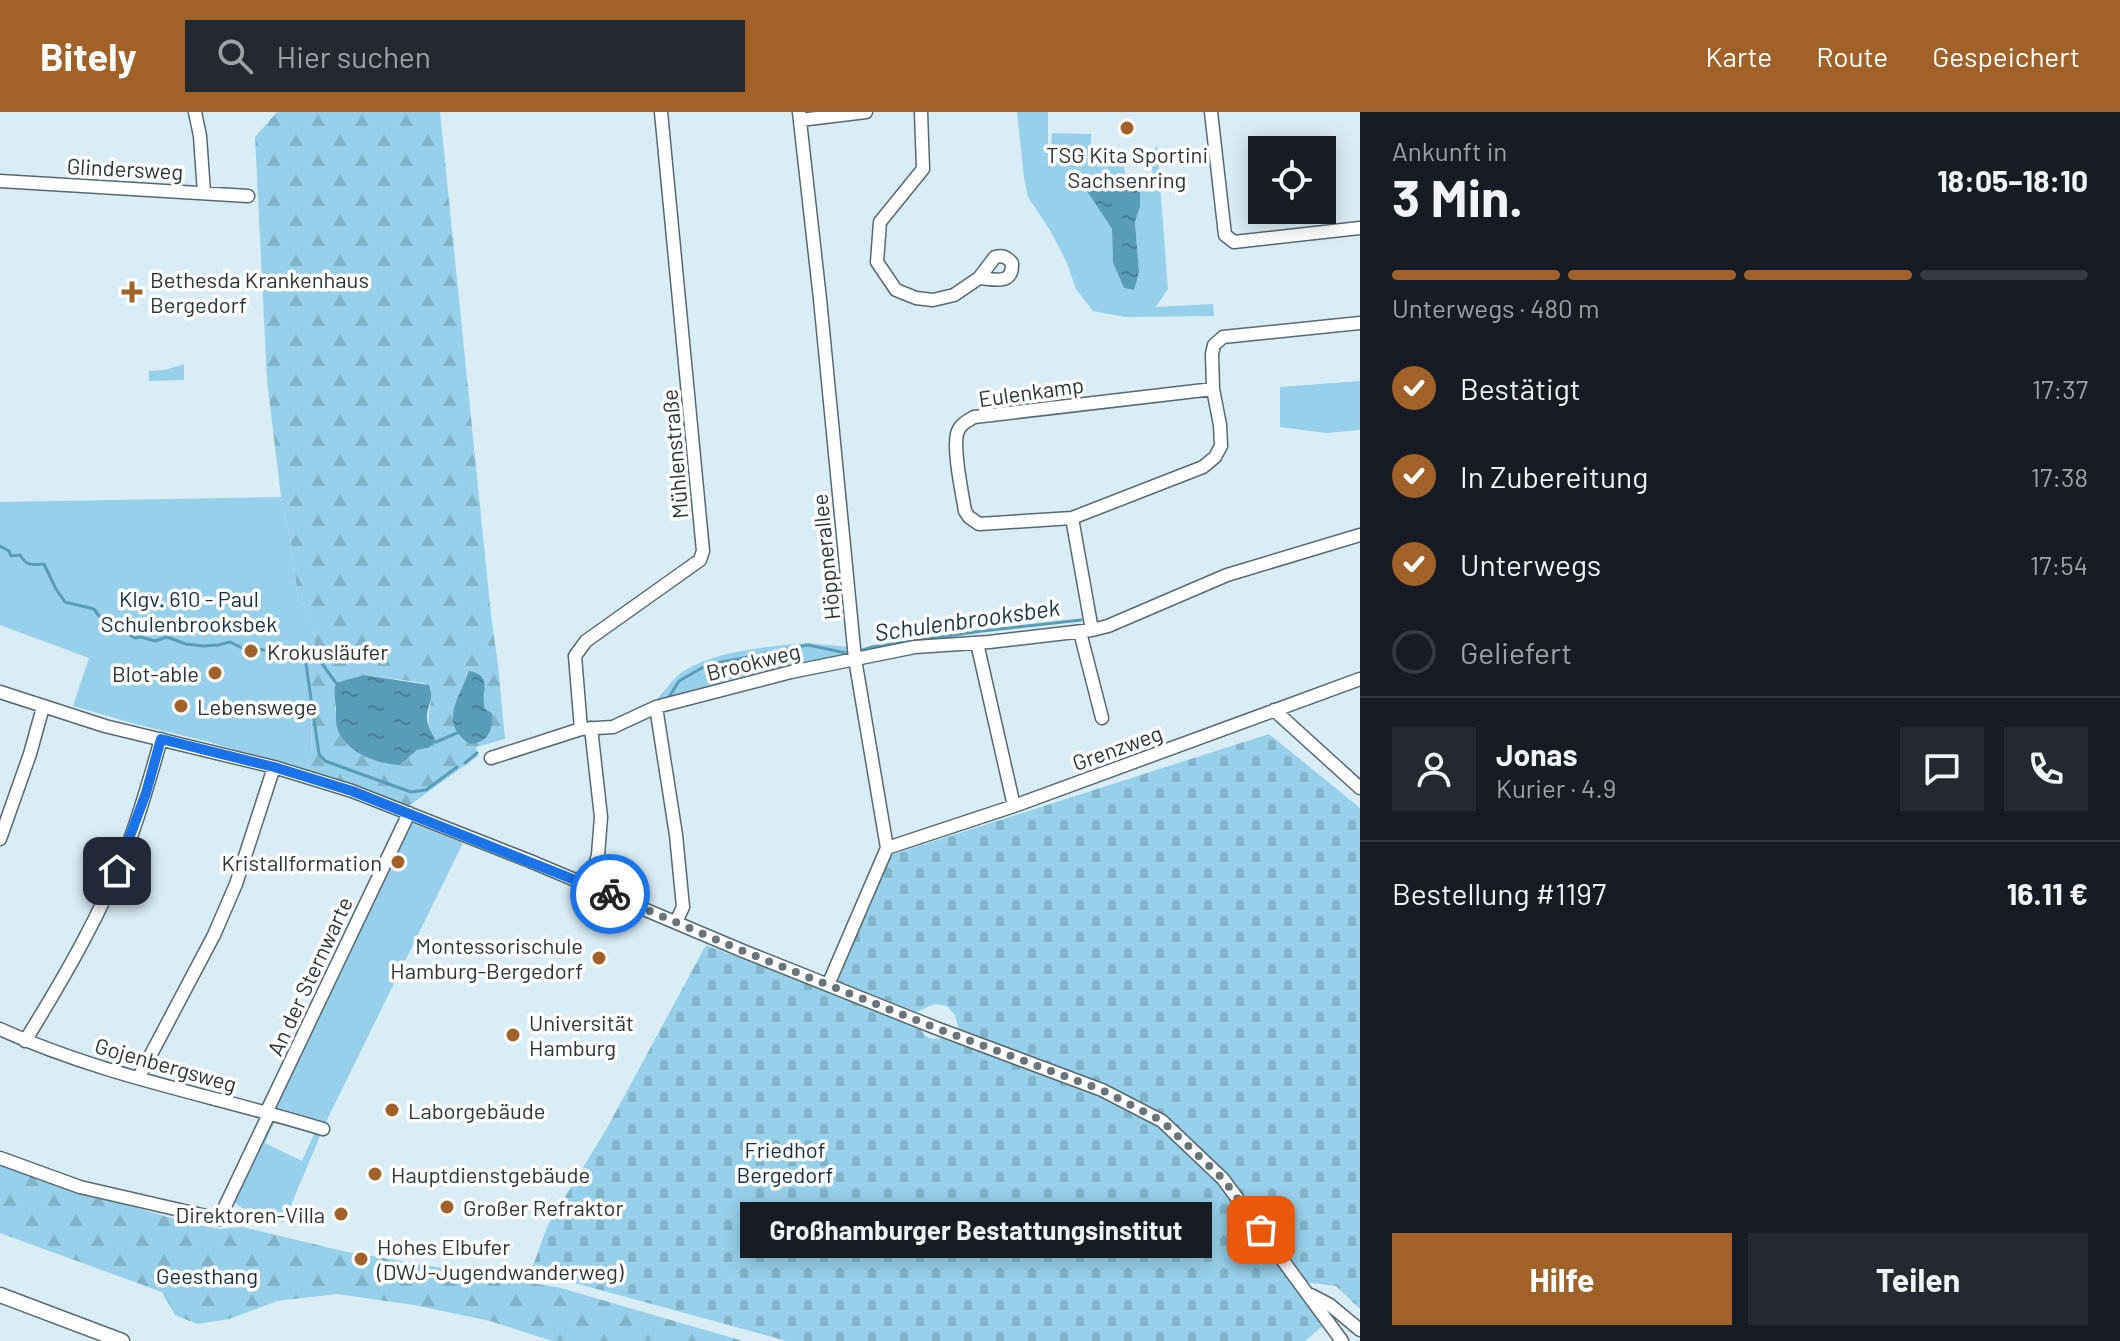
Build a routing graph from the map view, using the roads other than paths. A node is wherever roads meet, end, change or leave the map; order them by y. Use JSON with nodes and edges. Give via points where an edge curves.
{"nodes":[{"id":1,"x":195,"y":112,"type":"edge"},
{"id":2,"x":661,"y":112,"type":"edge"},
{"id":3,"x":866,"y":112,"type":"edge"},
{"id":4,"x":921,"y":112,"type":"edge"},
{"id":5,"x":1211,"y":112,"type":"edge"},
{"id":6,"x":799,"y":116,"type":"edge"},
{"id":7,"x":0,"y":181,"type":"edge"},
{"id":8,"x":204,"y":193,"type":"junction"},
{"id":9,"x":248,"y":196,"type":"dead end"},
{"id":10,"x":1360,"y":228,"type":"edge"},
{"id":11,"x":979,"y":278,"type":"dead end"},
{"id":12,"x":1360,"y":323,"type":"edge"},
{"id":13,"x":1213,"y":389,"type":"junction"},
{"id":14,"x":1072,"y":518,"type":"junction"},
{"id":15,"x":1360,"y":535,"type":"edge"},
{"id":16,"x":1086,"y":631,"type":"junction"},
{"id":17,"x":977,"y":643,"type":"junction"},
{"id":18,"x":855,"y":659,"type":"junction"},
{"id":19,"x":1360,"y":679,"type":"edge"},
{"id":20,"x":0,"y":692,"type":"edge"},
{"id":21,"x":43,"y":707,"type":"junction"},
{"id":22,"x":656,"y":707,"type":"junction"},
{"id":23,"x":1274,"y":710,"type":"junction"},
{"id":24,"x":1102,"y":718,"type":"dead end"},
{"id":25,"x":586,"y":729,"type":"junction"},
{"id":26,"x":161,"y":739,"type":"junction"},
{"id":27,"x":491,"y":758,"type":"dead end"},
{"id":28,"x":274,"y":767,"type":"junction"},
{"id":29,"x":1360,"y":788,"type":"edge"},
{"id":30,"x":1014,"y":806,"type":"junction"},
{"id":31,"x":409,"y":813,"type":"junction"},
{"id":32,"x":0,"y":839,"type":"edge"},
{"id":33,"x":887,"y":848,"type":"junction"},
{"id":34,"x":589,"y":885,"type":"junction"},
{"id":35,"x":676,"y":922,"type":"junction"},
{"id":36,"x":828,"y":985,"type":"junction"},
{"id":37,"x":0,"y":1029,"type":"edge"},
{"id":38,"x":25,"y":1041,"type":"junction"},
{"id":39,"x":139,"y":1077,"type":"junction"},
{"id":40,"x":268,"y":1114,"type":"junction"},
{"id":41,"x":323,"y":1129,"type":"dead end"},
{"id":42,"x":0,"y":1158,"type":"edge"},
{"id":43,"x":1309,"y":1294,"type":"junction"},
{"id":44,"x":0,"y":1295,"type":"edge"},
{"id":45,"x":1360,"y":1330,"type":"edge"},
{"id":46,"x":122,"y":1341,"type":"edge"},
{"id":47,"x":1342,"y":1341,"type":"edge"}],
"edges":[{"from":1,"to":8,"type":"street"},
{"from":2,"to":25,"type":"street","name":"Mühlenstraße","via":[[703,551],[700,560],[586,641],[575,656]]},
{"from":3,"to":6,"type":"street"},
{"from":4,"to":11,"type":"street","via":[[923,169],[880,222],[877,262],[896,290],[916,298],[954,295]]},
{"from":5,"to":10,"type":"street","via":[[1225,235],[1234,242]]},
{"from":6,"to":18,"type":"street","name":"Höppnerallee"},
{"from":7,"to":8,"type":"street","name":"Glindersweg"},
{"from":8,"to":9,"type":"street","name":"Glindersweg"},
{"from":12,"to":13,"type":"street","name":"Eulenkamp","via":[[1223,337],[1212,354]]},
{"from":13,"to":14,"type":"street","name":"Eulenkamp","via":[[1221,436],[1215,457],[1203,467]]},
{"from":13,"to":14,"type":"street","name":"Eulenkamp","via":[[965,422],[957,432],[956,448],[969,517],[979,524]]},
{"from":14,"to":16,"type":"street"},
{"from":15,"to":16,"type":"street","name":"Brookweg","via":[[1227,575]]},
{"from":16,"to":17,"type":"street","name":"Brookweg"},
{"from":16,"to":24,"type":"street"},
{"from":17,"to":18,"type":"street","name":"Brookweg","via":[[915,647]]},
{"from":17,"to":30,"type":"street"},
{"from":18,"to":22,"type":"street","name":"Brookweg"},
{"from":18,"to":33,"type":"street","name":"Höppnerallee"},
{"from":19,"to":23,"type":"street","name":"Grenzweg"},
{"from":20,"to":21,"type":"street"},
{"from":21,"to":26,"type":"street"},
{"from":21,"to":32,"type":"street"},
{"from":22,"to":25,"type":"street","name":"Brookweg","via":[[613,727]]},
{"from":22,"to":35,"type":"street","via":[[683,907]]},
{"from":23,"to":29,"type":"street"},
{"from":23,"to":30,"type":"street","name":"Grenzweg"},
{"from":25,"to":27,"type":"street","name":"Brookweg"},
{"from":25,"to":34,"type":"street","via":[[601,817]]},
{"from":26,"to":28,"type":"street"},
{"from":26,"to":38,"type":"street","via":[[106,896]]},
{"from":28,"to":31,"type":"street"},
{"from":28,"to":39,"type":"street","via":[[214,935]]},
{"from":30,"to":33,"type":"street","name":"Grenzweg"},
{"from":31,"to":34,"type":"street"},
{"from":31,"to":40,"type":"street","name":"An der Sternwarte"},
{"from":33,"to":36,"type":"street"},
{"from":34,"to":35,"type":"street"},
{"from":35,"to":36,"type":"street"},
{"from":36,"to":43,"type":"street","via":[[1102,1090],[1162,1121],[1223,1179]]},
{"from":37,"to":38,"type":"street","name":"Gojenbergsweg"},
{"from":38,"to":39,"type":"street","name":"Gojenbergsweg"},
{"from":39,"to":40,"type":"street","name":"Gojenbergsweg"},
{"from":40,"to":41,"type":"street","name":"Gojenbergsweg"},
{"from":40,"to":42,"type":"street","name":"An der Sternwarte","via":[[219,1219],[80,1187]]},
{"from":43,"to":45,"type":"street"},
{"from":43,"to":47,"type":"street"},
{"from":44,"to":46,"type":"main road"}]}
